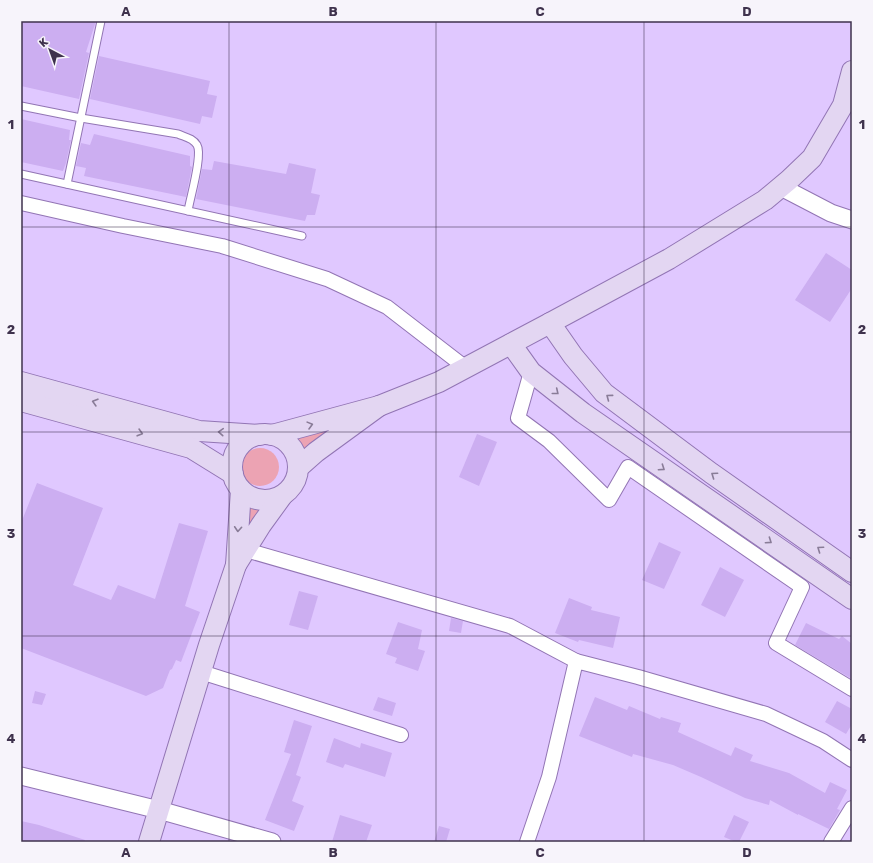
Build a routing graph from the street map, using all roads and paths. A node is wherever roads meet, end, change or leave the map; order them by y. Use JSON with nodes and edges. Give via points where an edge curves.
{"nodes":[{"id":1,"x":101,"y":21,"type":"edge"},
{"id":2,"x":852,"y":71,"type":"edge"},
{"id":3,"x":21,"y":106,"type":"edge"},
{"id":4,"x":81,"y":118,"type":"junction"},
{"id":5,"x":21,"y":174,"type":"edge"},
{"id":6,"x":67,"y":184,"type":"junction"},
{"id":7,"x":781,"y":187,"type":"junction"},
{"id":8,"x":21,"y":203,"type":"edge"},
{"id":9,"x":188,"y":211,"type":"junction"},
{"id":10,"x":852,"y":220,"type":"edge"},
{"id":11,"x":302,"y":236,"type":"dead end"},
{"id":12,"x":550,"y":323,"type":"junction"},
{"id":13,"x":511,"y":344,"type":"junction"},
{"id":14,"x":466,"y":368,"type":"junction"},
{"id":15,"x":531,"y":372,"type":"junction"},
{"id":16,"x":21,"y":382,"type":"edge"},
{"id":17,"x":21,"y":401,"type":"edge"},
{"id":18,"x":379,"y":406,"type":"junction"},
{"id":19,"x":266,"y":435,"type":"junction"},
{"id":20,"x":299,"y":467,"type":"junction"},
{"id":21,"x":237,"y":482,"type":"junction"},
{"id":22,"x":282,"y":496,"type":"junction"},
{"id":23,"x":241,"y":557,"type":"junction"},
{"id":24,"x":852,"y":572,"type":"edge"},
{"id":25,"x":852,"y":599,"type":"edge"},
{"id":26,"x":576,"y":661,"type":"junction"},
{"id":27,"x":201,"y":672,"type":"junction"},
{"id":28,"x":852,"y":689,"type":"edge"},
{"id":29,"x":401,"y":735,"type":"dead end"},
{"id":30,"x":852,"y":760,"type":"edge"},
{"id":31,"x":21,"y":776,"type":"edge"},
{"id":32,"x":852,"y":808,"type":"edge"},
{"id":33,"x":159,"y":810,"type":"junction"},
{"id":34,"x":149,"y":842,"type":"edge"},
{"id":35,"x":272,"y":842,"type":"edge"},
{"id":36,"x":527,"y":842,"type":"edge"},
{"id":37,"x":831,"y":842,"type":"edge"}],
"edges":[{"from":1,"to":4,"type":"lane"},
{"from":2,"to":7,"type":"main road","via":[[843,105],[812,158]]},
{"from":3,"to":4,"type":"lane"},
{"from":4,"to":6,"type":"lane"},
{"from":4,"to":9,"type":"lane","via":[[178,134],[192,140],[198,146],[199,156]]},
{"from":5,"to":6,"type":"lane"},
{"from":6,"to":9,"type":"lane"},
{"from":7,"to":10,"type":"street","via":[[831,213]]},
{"from":7,"to":12,"type":"main road","via":[[765,200],[670,259]]},
{"from":8,"to":14,"type":"street","via":[[222,246],[327,279],[387,307]]},
{"from":9,"to":11,"type":"lane"},
{"from":12,"to":13,"type":"main road"},
{"from":24,"to":12,"type":"main road","one_way":true,"via":[[604,393]]},
{"from":13,"to":14,"type":"main road"},
{"from":13,"to":15,"type":"main road"},
{"from":14,"to":18,"type":"main road","via":[[439,382]]},
{"from":15,"to":25,"type":"main road","one_way":true,"via":[[582,413]]},
{"from":15,"to":28,"type":"street","via":[[518,418],[549,441],[609,500],[628,467],[802,587],[776,643]]},
{"from":19,"to":16,"type":"main road","one_way":true,"via":[[199,431]]},
{"from":17,"to":21,"type":"main road","one_way":true,"via":[[191,448]]},
{"from":19,"to":18,"type":"main road","one_way":true},
{"from":18,"to":20,"type":"main road"},
{"from":19,"to":20,"type":"main road","via":[[285,440],[297,457]]},
{"from":19,"to":21,"type":"main road","via":[[254,436],[244,441],[237,449],[232,470]]},
{"from":20,"to":22,"type":"main road","via":[[296,479]]},
{"from":21,"to":22,"type":"main road","via":[[250,496],[260,500]]},
{"from":21,"to":23,"type":"main road","one_way":true},
{"from":22,"to":23,"type":"main road"},
{"from":23,"to":26,"type":"street","via":[[510,626]]},
{"from":23,"to":27,"type":"main road"},
{"from":26,"to":30,"type":"street","via":[[766,714],[823,741]]},
{"from":26,"to":36,"type":"street","via":[[549,777]]},
{"from":27,"to":29,"type":"street"},
{"from":27,"to":33,"type":"main road"},
{"from":31,"to":33,"type":"street"},
{"from":32,"to":37,"type":"street"},
{"from":33,"to":34,"type":"main road"},
{"from":33,"to":35,"type":"street"}]}
